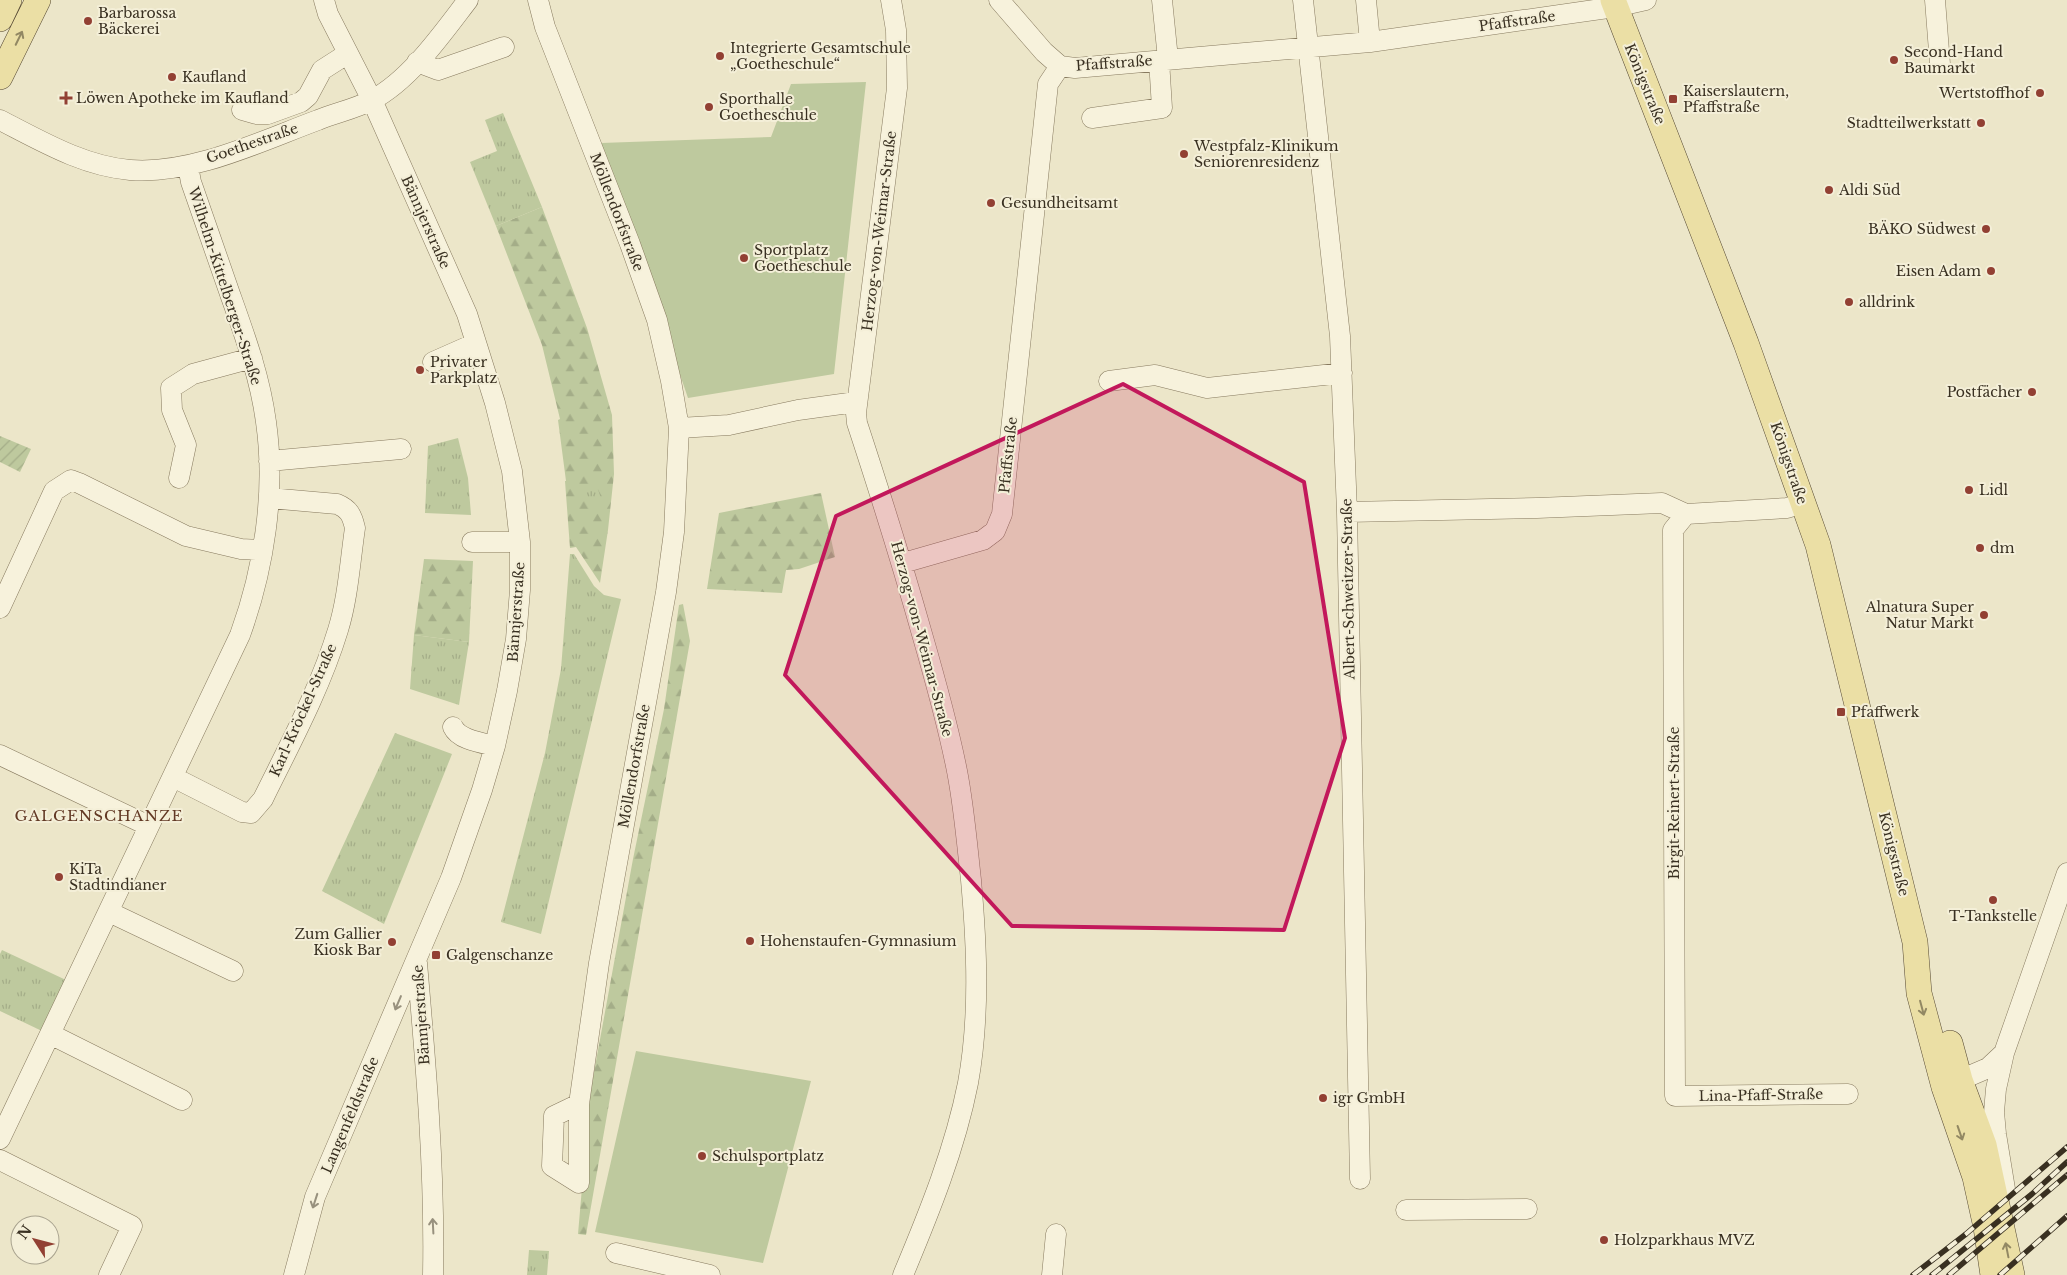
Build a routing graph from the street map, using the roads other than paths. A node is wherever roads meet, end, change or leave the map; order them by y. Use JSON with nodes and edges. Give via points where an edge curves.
{"nodes":[{"id":1,"x":9,"y":0,"type":"edge"},
{"id":2,"x":38,"y":0,"type":"edge"},
{"id":3,"x":324,"y":0,"type":"edge"},
{"id":4,"x":468,"y":0,"type":"edge"},
{"id":5,"x":538,"y":0,"type":"edge"},
{"id":6,"x":891,"y":0,"type":"edge"},
{"id":7,"x":1000,"y":0,"type":"edge"},
{"id":8,"x":1162,"y":0,"type":"edge"},
{"id":9,"x":1303,"y":0,"type":"edge"},
{"id":10,"x":1366,"y":0,"type":"edge"},
{"id":11,"x":1646,"y":0,"type":"edge"},
{"id":12,"x":1935,"y":0,"type":"edge"},
{"id":13,"x":1614,"y":4,"type":"edge"},
{"id":14,"x":0,"y":18,"type":"edge"},
{"id":15,"x":1370,"y":42,"type":"junction"},
{"id":16,"x":504,"y":47,"type":"dead end"},
{"id":17,"x":1308,"y":48,"type":"junction"},
{"id":18,"x":347,"y":54,"type":"junction"},
{"id":19,"x":1163,"y":60,"type":"junction"},
{"id":20,"x":417,"y":62,"type":"junction"},
{"id":21,"x":1940,"y":64,"type":"dead end"},
{"id":22,"x":1060,"y":66,"type":"junction"},
{"id":23,"x":0,"y":77,"type":"edge"},
{"id":24,"x":372,"y":100,"type":"junction"},
{"id":25,"x":242,"y":110,"type":"dead end"},
{"id":26,"x":1092,"y":118,"type":"dead end"},
{"id":27,"x":0,"y":120,"type":"edge"},
{"id":28,"x":188,"y":166,"type":"junction"},
{"id":29,"x":476,"y":343,"type":"junction"},
{"id":30,"x":252,"y":358,"type":"junction"},
{"id":31,"x":433,"y":362,"type":"dead end"},
{"id":32,"x":1342,"y":373,"type":"junction"},
{"id":33,"x":1109,"y":381,"type":"dead end"},
{"id":34,"x":856,"y":402,"type":"junction"},
{"id":35,"x":679,"y":428,"type":"junction"},
{"id":36,"x":401,"y":448,"type":"dead end"},
{"id":37,"x":269,"y":461,"type":"junction"},
{"id":38,"x":179,"y":478,"type":"dead end"},
{"id":39,"x":268,"y":498,"type":"junction"},
{"id":40,"x":1803,"y":503,"type":"junction"},
{"id":41,"x":1347,"y":512,"type":"junction"},
{"id":42,"x":1686,"y":514,"type":"junction"},
{"id":43,"x":472,"y":542,"type":"dead end"},
{"id":44,"x":520,"y":542,"type":"junction"},
{"id":45,"x":262,"y":550,"type":"junction"},
{"id":46,"x":903,"y":563,"type":"junction"},
{"id":47,"x":0,"y":608,"type":"edge"},
{"id":48,"x":453,"y":727,"type":"dead end"},
{"id":49,"x":494,"y":746,"type":"junction"},
{"id":50,"x":0,"y":755,"type":"edge"},
{"id":51,"x":173,"y":778,"type":"junction"},
{"id":52,"x":149,"y":826,"type":"junction"},
{"id":53,"x":2067,"y":873,"type":"edge"},
{"id":54,"x":109,"y":912,"type":"junction"},
{"id":55,"x":417,"y":958,"type":"junction"},
{"id":56,"x":233,"y":971,"type":"dead end"},
{"id":57,"x":50,"y":1034,"type":"junction"},
{"id":58,"x":2004,"y":1053,"type":"junction"},
{"id":59,"x":1952,"y":1083,"type":"junction"},
{"id":60,"x":1848,"y":1094,"type":"dead end"},
{"id":61,"x":1675,"y":1096,"type":"joint"},
{"id":62,"x":182,"y":1100,"type":"dead end"},
{"id":63,"x":579,"y":1104,"type":"dead end"},
{"id":64,"x":0,"y":1139,"type":"edge"},
{"id":65,"x":0,"y":1160,"type":"edge"},
{"id":66,"x":1360,"y":1179,"type":"dead end"},
{"id":67,"x":1527,"y":1209,"type":"dead end"},
{"id":68,"x":1406,"y":1210,"type":"dead end"},
{"id":69,"x":2002,"y":1226,"type":"junction"},
{"id":70,"x":1056,"y":1234,"type":"dead end"},
{"id":71,"x":616,"y":1253,"type":"dead end"},
{"id":72,"x":652,"y":1268,"type":"edge"},
{"id":73,"x":109,"y":1275,"type":"edge"},
{"id":74,"x":294,"y":1275,"type":"edge"},
{"id":75,"x":432,"y":1275,"type":"edge"},
{"id":76,"x":710,"y":1275,"type":"edge"},
{"id":77,"x":904,"y":1275,"type":"edge"},
{"id":78,"x":1052,"y":1275,"type":"edge"},
{"id":79,"x":1993,"y":1275,"type":"edge"},
{"id":80,"x":2012,"y":1275,"type":"edge"}],
"edges":[{"from":1,"to":14,"type":"main road"},
{"from":23,"to":2,"type":"main road","one_way":true},
{"from":3,"to":18,"type":"street","name":"Bännjerstraße"},
{"from":4,"to":20,"type":"street","name":"Goethestraße"},
{"from":5,"to":35,"type":"street","name":"Möllendorfstraße","via":[[545,27],[658,320]]},
{"from":6,"to":34,"type":"street","name":"Herzog-von-Weimar-Straße","via":[[896,30],[897,88]]},
{"from":7,"to":22,"type":"street"},
{"from":8,"to":19,"type":"street"},
{"from":9,"to":17,"type":"street","name":"Albert-Schweitzer-Straße"},
{"from":10,"to":15,"type":"street"},
{"from":11,"to":13,"type":"street","name":"Pfaffstraße"},
{"from":12,"to":21,"type":"street"},
{"from":13,"to":15,"type":"street","name":"Pfaffstraße"},
{"from":13,"to":40,"type":"main road","name":"Königstraße","via":[[1714,258]]},
{"from":15,"to":17,"type":"street","name":"Pfaffstraße"},
{"from":16,"to":20,"type":"street","via":[[438,70]]},
{"from":17,"to":19,"type":"street","name":"Pfaffstraße"},
{"from":17,"to":32,"type":"street","name":"Albert-Schweitzer-Straße"},
{"from":18,"to":24,"type":"street","name":"Bännjerstraße"},
{"from":18,"to":25,"type":"street","via":[[322,70],[308,96],[301,102],[268,114]]},
{"from":19,"to":22,"type":"street","name":"Pfaffstraße","via":[[1075,68]]},
{"from":19,"to":26,"type":"street","via":[[1162,108]]},
{"from":20,"to":24,"type":"street","name":"Goethestraße"},
{"from":22,"to":46,"type":"street","name":"Pfaffstraße","via":[[1048,84],[1002,514],[995,532],[983,540]]},
{"from":24,"to":28,"type":"street","name":"Goethestraße"},
{"from":24,"to":29,"type":"street","name":"Bännjerstraße","via":[[467,314]]},
{"from":27,"to":28,"type":"street","name":"Goethestraße","via":[[69,155],[98,165],[130,170]]},
{"from":28,"to":30,"type":"street","name":"Wilhelm-Kittelberger-Straße"},
{"from":29,"to":31,"type":"street"},
{"from":29,"to":44,"type":"street","name":"Bännjerstraße","via":[[512,471]]},
{"from":30,"to":37,"type":"street","name":"Wilhelm-Kittelberger-Straße","via":[[266,421]]},
{"from":30,"to":38,"type":"street","via":[[193,374],[171,388],[172,410],[186,445]]},
{"from":32,"to":33,"type":"street","via":[[1207,388],[1154,375]]},
{"from":32,"to":41,"type":"street","name":"Albert-Schweitzer-Straße"},
{"from":34,"to":35,"type":"street","via":[[729,425]]},
{"from":34,"to":46,"type":"street","name":"Herzog-von-Weimar-Straße","via":[[857,423]]},
{"from":35,"to":63,"type":"street","name":"Möllendorfstraße","via":[[674,532],[666,592],[598,963]]},
{"from":36,"to":37,"type":"street"},
{"from":37,"to":39,"type":"street","name":"Wilhelm-Kittelberger-Straße"},
{"from":39,"to":45,"type":"street","name":"Wilhelm-Kittelberger-Straße"},
{"from":39,"to":51,"type":"street","name":"Karl-Kröckel-Straße","via":[[337,504],[347,508],[352,517],[355,528],[345,603],[331,652],[263,799],[251,813],[242,812]]},
{"from":40,"to":42,"type":"street","via":[[1787,508]]},
{"from":40,"to":59,"type":"main road","name":"Königstraße","via":[[1818,545],[1914,942],[1932,982]]},
{"from":41,"to":42,"type":"street","via":[[1662,503]]},
{"from":41,"to":66,"type":"street","name":"Albert-Schweitzer-Straße"},
{"from":42,"to":61,"type":"street","name":"Birgit-Reinert-Straße","via":[[1673,530]]},
{"from":43,"to":44,"type":"street"},
{"from":44,"to":49,"type":"street","name":"Bännjerstraße","via":[[516,639]]},
{"from":45,"to":47,"type":"street","via":[[241,549],[186,536],[71,480],[54,491]]},
{"from":45,"to":51,"type":"street","name":"Wilhelm-Kittelberger-Straße","via":[[251,605],[240,635]]},
{"from":46,"to":77,"type":"street","name":"Herzog-von-Weimar-Straße","via":[[938,687],[957,771],[974,913],[976,978],[969,1073],[959,1120]]},
{"from":48,"to":49,"type":"street","via":[[464,737]]},
{"from":49,"to":55,"type":"street","name":"Bännjerstraße","via":[[451,878]]},
{"from":50,"to":52,"type":"street"},
{"from":51,"to":52,"type":"street","name":"Wilhelm-Kittelberger-Straße"},
{"from":52,"to":54,"type":"street","name":"Wilhelm-Kittelberger-Straße"},
{"from":53,"to":58,"type":"street"},
{"from":54,"to":56,"type":"street"},
{"from":54,"to":57,"type":"street","name":"Wilhelm-Kittelberger-Straße"},
{"from":55,"to":74,"type":"street","name":"Langenfeldstraße","one_way":true,"via":[[316,1197]]},
{"from":75,"to":55,"type":"street","name":"Bännjerstraße","one_way":true,"via":[[426,1069]]},
{"from":57,"to":62,"type":"street"},
{"from":57,"to":64,"type":"street","name":"Wilhelm-Kittelberger-Straße"},
{"from":58,"to":59,"type":"street","via":[[1988,1068]]},
{"from":58,"to":69,"type":"street","via":[[1994,1112],[2005,1192]]},
{"from":59,"to":69,"type":"main road","name":"Königstraße","via":[[1984,1145]]},
{"from":59,"to":79,"type":"main road","name":"Königstraße","one_way":true,"via":[[1975,1177]]},
{"from":60,"to":61,"type":"street","name":"Lina-Pfaff-Straße"},
{"from":65,"to":73,"type":"street","via":[[132,1226]]},
{"from":67,"to":68,"type":"street"},
{"from":80,"to":69,"type":"main road","name":"Königstraße","one_way":true},
{"from":70,"to":78,"type":"street"},
{"from":71,"to":72,"type":"street"},
{"from":72,"to":76,"type":"street"}]}
